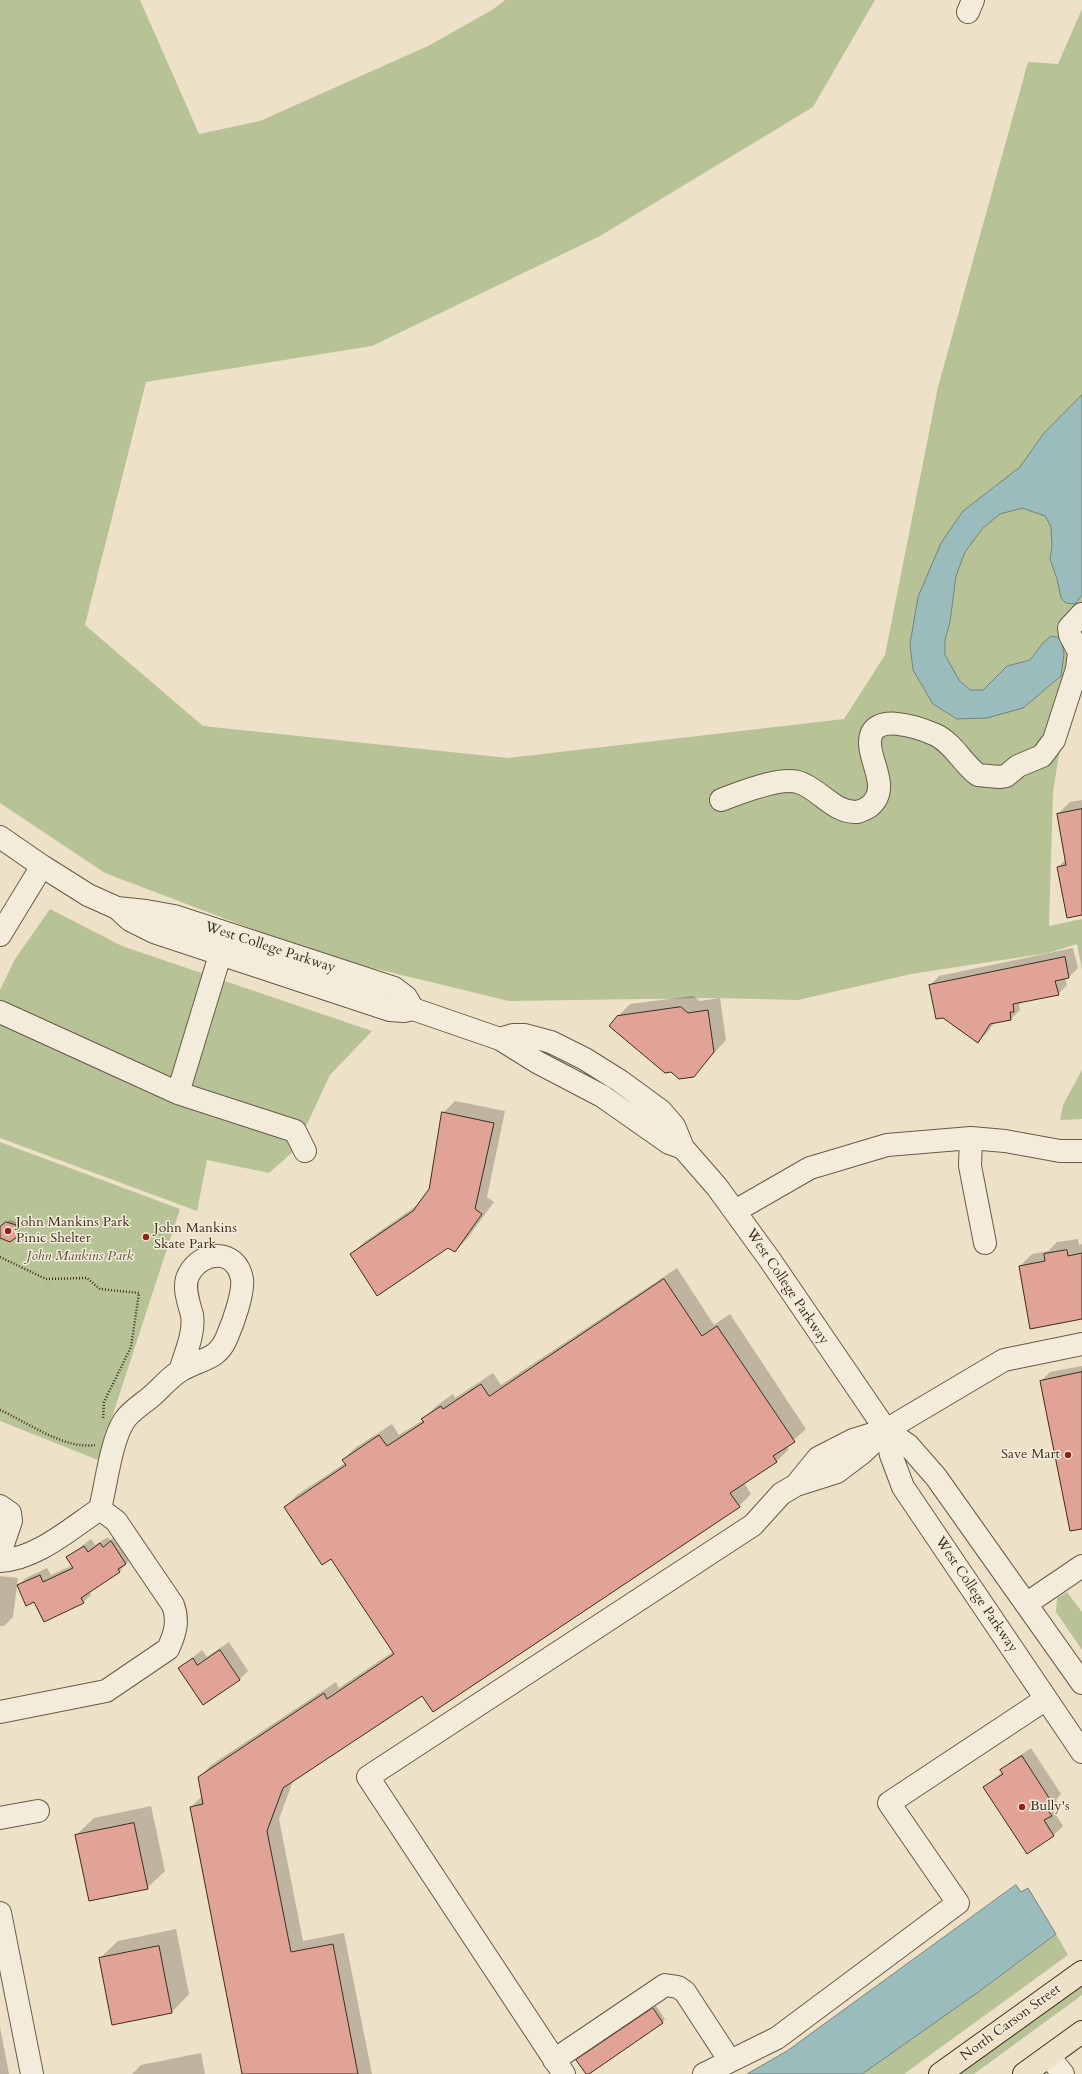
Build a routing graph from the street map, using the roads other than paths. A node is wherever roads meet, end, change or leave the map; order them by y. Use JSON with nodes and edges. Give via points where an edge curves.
{"nodes":[{"id":1,"x":1082,"y":614,"type":"edge"},
{"id":2,"x":721,"y":800,"type":"dead end"},
{"id":3,"x":0,"y":837,"type":"edge"},
{"id":4,"x":42,"y":866,"type":"junction"},
{"id":5,"x":117,"y":908,"type":"junction"},
{"id":6,"x":0,"y":935,"type":"edge"},
{"id":7,"x":220,"y":955,"type":"junction"},
{"id":8,"x":413,"y":1009,"type":"junction"},
{"id":9,"x":0,"y":1012,"type":"edge"},
{"id":10,"x":178,"y":1093,"type":"junction"},
{"id":11,"x":971,"y":1138,"type":"junction"},
{"id":12,"x":305,"y":1151,"type":"dead end"},
{"id":13,"x":1082,"y":1151,"type":"edge"},
{"id":14,"x":735,"y":1210,"type":"junction"},
{"id":15,"x":985,"y":1243,"type":"dead end"},
{"id":16,"x":1082,"y":1344,"type":"edge"},
{"id":17,"x":180,"y":1371,"type":"junction"},
{"id":18,"x":886,"y":1430,"type":"junction"},
{"id":19,"x":0,"y":1506,"type":"edge"},
{"id":20,"x":100,"y":1508,"type":"junction"},
{"id":21,"x":0,"y":1553,"type":"edge"},
{"id":22,"x":0,"y":1561,"type":"edge"},
{"id":23,"x":1082,"y":1566,"type":"edge"},
{"id":24,"x":1026,"y":1604,"type":"junction"},
{"id":25,"x":1082,"y":1683,"type":"edge"},
{"id":26,"x":1046,"y":1699,"type":"junction"},
{"id":27,"x":0,"y":1712,"type":"edge"},
{"id":28,"x":1082,"y":1752,"type":"edge"},
{"id":29,"x":38,"y":1810,"type":"dead end"},
{"id":30,"x":0,"y":1818,"type":"edge"},
{"id":31,"x":0,"y":1913,"type":"edge"},
{"id":32,"x":1082,"y":1972,"type":"edge"},
{"id":33,"x":1082,"y":2032,"type":"edge"},
{"id":34,"x":1049,"y":2056,"type":"junction"},
{"id":35,"x":730,"y":2062,"type":"junction"},
{"id":36,"x":559,"y":2067,"type":"edge"},
{"id":37,"x":32,"y":2074,"type":"edge"},
{"id":38,"x":704,"y":2074,"type":"edge"},
{"id":39,"x":940,"y":2074,"type":"edge"},
{"id":40,"x":1024,"y":2074,"type":"edge"},
{"id":41,"x":1063,"y":2074,"type":"edge"}],
"edges":[{"from":1,"to":2,"type":"street","via":[[1069,628],[1079,652],[1077,669],[1054,740],[1042,756],[1018,766],[1006,776],[978,775],[938,736],[896,723],[881,726],[872,734],[870,747],[878,777],[878,793],[872,804],[862,811],[837,807],[811,789],[791,781],[752,789]]},
{"from":3,"to":4,"type":"street","name":"West College Parkway"},
{"from":4,"to":5,"type":"street","name":"West College Parkway","via":[[88,895]]},
{"from":4,"to":6,"type":"street"},
{"from":5,"to":7,"type":"street","name":"West College Parkway","via":[[130,920],[154,932]]},
{"from":5,"to":8,"type":"street","name":"West College Parkway","via":[[174,916],[394,988],[406,997]]},
{"from":7,"to":8,"type":"street","name":"West College Parkway","via":[[390,1010]]},
{"from":7,"to":10,"type":"street"},
{"from":8,"to":14,"type":"street","name":"West College Parkway","via":[[500,1039],[537,1062],[602,1096],[669,1143],[683,1148]]},
{"from":9,"to":10,"type":"street"},
{"from":10,"to":12,"type":"street","via":[[295,1131]]},
{"from":11,"to":13,"type":"street","via":[[1060,1151]]},
{"from":11,"to":14,"type":"street","via":[[887,1145],[843,1157],[810,1168]]},
{"from":11,"to":15,"type":"street","via":[[970,1166]]},
{"from":14,"to":18,"type":"street","name":"West College Parkway"},
{"from":16,"to":18,"type":"street","via":[[1004,1360]]},
{"from":17,"to":17,"type":"street","via":[[215,1356],[226,1340],[242,1288],[242,1278],[232,1260],[211,1256],[199,1261],[188,1275],[187,1297],[193,1326]]},
{"from":17,"to":20,"type":"street","via":[[136,1408],[124,1422],[112,1455]]},
{"from":18,"to":24,"type":"street","name":"West College Parkway","via":[[908,1445],[936,1477]]},
{"from":18,"to":26,"type":"street","name":"West College Parkway","via":[[891,1455],[903,1488]]},
{"from":18,"to":36,"type":"street","via":[[837,1472],[796,1485],[780,1494],[753,1525],[368,1777]]},
{"from":19,"to":21,"type":"street","via":[[10,1513],[11,1521]]},
{"from":20,"to":22,"type":"street","via":[[24,1556],[10,1561]]},
{"from":20,"to":27,"type":"street","via":[[116,1521],[173,1605],[177,1621],[173,1639],[168,1649],[106,1691]]},
{"from":23,"to":24,"type":"street"},
{"from":24,"to":25,"type":"street","name":"West College Parkway"},
{"from":26,"to":28,"type":"street","name":"West College Parkway"},
{"from":26,"to":35,"type":"street","via":[[889,1804],[958,1903],[777,2038]]},
{"from":29,"to":30,"type":"street"},
{"from":31,"to":37,"type":"street"},
{"from":32,"to":39,"type":"main road","name":"North Carson Street"},
{"from":33,"to":34,"type":"main road"},
{"from":34,"to":40,"type":"main road"},
{"from":34,"to":41,"type":"street"},
{"from":35,"to":36,"type":"street","via":[[685,1992],[678,1987],[665,1985]]},
{"from":35,"to":38,"type":"street"}]}
